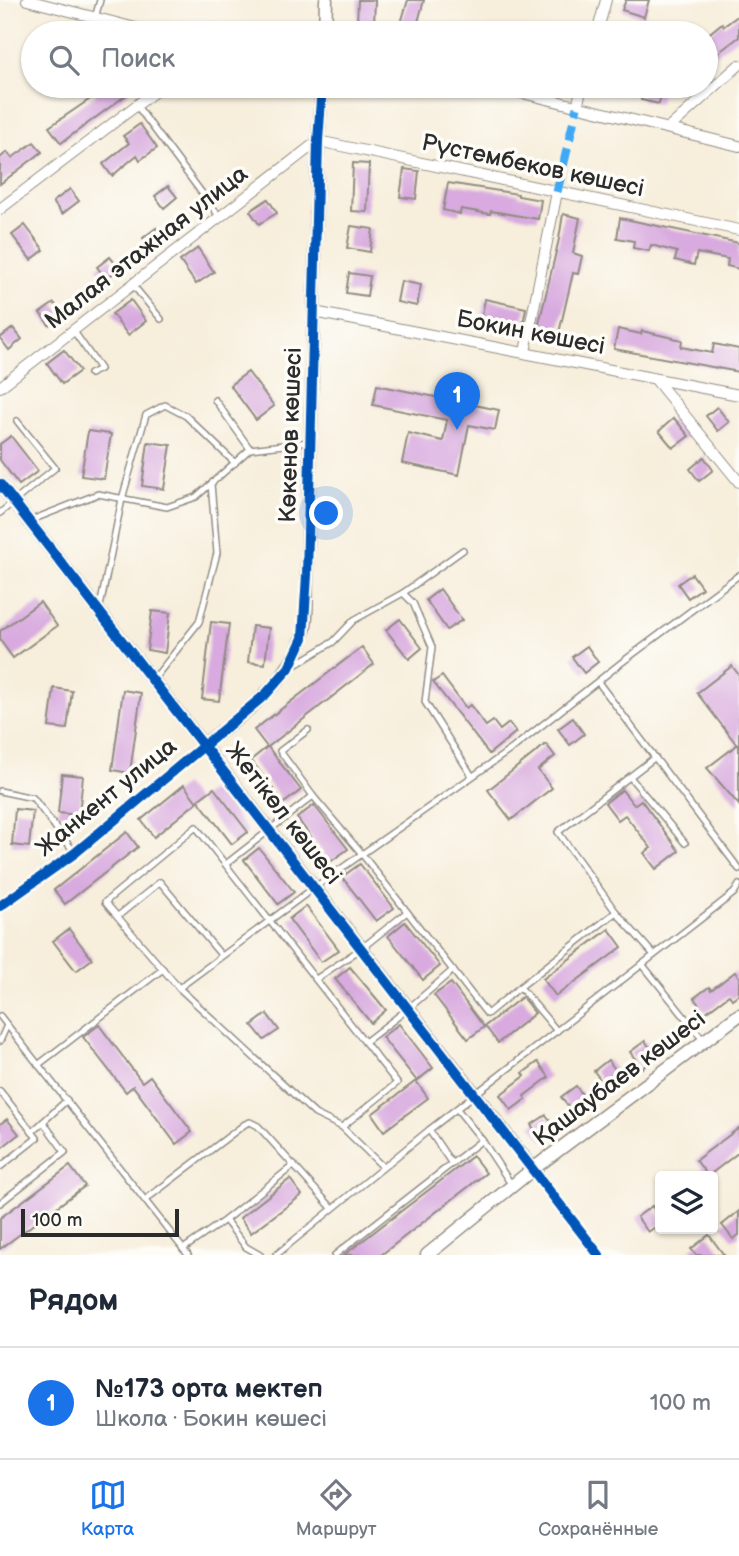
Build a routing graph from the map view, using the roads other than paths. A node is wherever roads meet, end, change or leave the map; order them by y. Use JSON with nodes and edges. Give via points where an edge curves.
{"nodes":[{"id":1,"x":27,"y":0,"type":"edge"},
{"id":2,"x":100,"y":0,"type":"edge"},
{"id":3,"x":326,"y":0,"type":"edge"},
{"id":4,"x":606,"y":0,"type":"edge"},
{"id":5,"x":95,"y":19,"type":"junction"},
{"id":6,"x":104,"y":21,"type":"edge"},
{"id":7,"x":325,"y":21,"type":"edge"},
{"id":8,"x":600,"y":21,"type":"edge"},
{"id":9,"x":739,"y":65,"type":"edge"},
{"id":10,"x":718,"y":84,"type":"edge"},
{"id":11,"x":147,"y":98,"type":"edge"},
{"id":12,"x":321,"y":98,"type":"edge"},
{"id":13,"x":541,"y":98,"type":"edge"},
{"id":14,"x":579,"y":98,"type":"edge"},
{"id":15,"x":702,"y":98,"type":"edge"},
{"id":16,"x":137,"y":106,"type":"junction"},
{"id":17,"x":577,"y":107,"type":"junction"},
{"id":18,"x":670,"y":127,"type":"junction"},
{"id":19,"x":318,"y":141,"type":"junction"},
{"id":20,"x":739,"y":146,"type":"edge"},
{"id":21,"x":557,"y":192,"type":"junction"},
{"id":22,"x":0,"y":209,"type":"edge"},
{"id":23,"x":219,"y":216,"type":"junction"},
{"id":24,"x":739,"y":230,"type":"edge"},
{"id":25,"x":132,"y":284,"type":"junction"},
{"id":26,"x":314,"y":312,"type":"junction"},
{"id":27,"x":161,"y":319,"type":"dead end"},
{"id":28,"x":73,"y":330,"type":"junction"},
{"id":29,"x":525,"y":352,"type":"junction"},
{"id":30,"x":90,"y":374,"type":"dead end"},
{"id":31,"x":656,"y":380,"type":"junction"},
{"id":32,"x":0,"y":387,"type":"edge"},
{"id":33,"x":739,"y":395,"type":"edge"},
{"id":34,"x":215,"y":400,"type":"dead end"},
{"id":35,"x":17,"y":421,"type":"dead end"},
{"id":36,"x":311,"y":442,"type":"junction"},
{"id":37,"x":250,"y":449,"type":"junction"},
{"id":38,"x":235,"y":463,"type":"junction"},
{"id":39,"x":739,"y":482,"type":"edge"},
{"id":40,"x":211,"y":483,"type":"junction"},
{"id":41,"x":0,"y":484,"type":"edge"},
{"id":42,"x":122,"y":499,"type":"junction"},
{"id":43,"x":14,"y":502,"type":"junction"},
{"id":44,"x":0,"y":513,"type":"edge"},
{"id":45,"x":29,"y":521,"type":"junction"},
{"id":46,"x":463,"y":550,"type":"dead end"},
{"id":47,"x":739,"y":575,"type":"edge"},
{"id":48,"x":403,"y":593,"type":"junction"},
{"id":49,"x":99,"y":610,"type":"junction"},
{"id":50,"x":289,"y":668,"type":"junction"},
{"id":51,"x":153,"y":680,"type":"junction"},
{"id":52,"x":598,"y":682,"type":"junction"},
{"id":53,"x":308,"y":730,"type":"dead end"},
{"id":54,"x":204,"y":745,"type":"junction"},
{"id":55,"x":654,"y":758,"type":"junction"},
{"id":56,"x":472,"y":776,"type":"junction"},
{"id":57,"x":630,"y":777,"type":"junction"},
{"id":58,"x":0,"y":791,"type":"edge"},
{"id":59,"x":313,"y":796,"type":"junction"},
{"id":60,"x":271,"y":830,"type":"junction"},
{"id":61,"x":685,"y":843,"type":"dead end"},
{"id":62,"x":75,"y":853,"type":"junction"},
{"id":63,"x":362,"y":854,"type":"junction"},
{"id":64,"x":226,"y":864,"type":"junction"},
{"id":65,"x":739,"y":869,"type":"edge"},
{"id":66,"x":739,"y":885,"type":"edge"},
{"id":67,"x":315,"y":887,"type":"junction"},
{"id":68,"x":0,"y":906,"type":"edge"},
{"id":69,"x":407,"y":912,"type":"junction"},
{"id":70,"x":616,"y":912,"type":"junction"},
{"id":71,"x":118,"y":916,"type":"junction"},
{"id":72,"x":270,"y":920,"type":"junction"},
{"id":73,"x":362,"y":948,"type":"junction"},
{"id":74,"x":221,"y":955,"type":"junction"},
{"id":75,"x":654,"y":955,"type":"junction"},
{"id":76,"x":642,"y":964,"type":"junction"},
{"id":77,"x":163,"y":969,"type":"junction"},
{"id":78,"x":453,"y":970,"type":"junction"},
{"id":79,"x":316,"y":979,"type":"junction"},
{"id":80,"x":520,"y":987,"type":"junction"},
{"id":81,"x":179,"y":988,"type":"junction"},
{"id":82,"x":409,"y":1008,"type":"junction"},
{"id":83,"x":739,"y":1015,"type":"edge"},
{"id":84,"x":0,"y":1016,"type":"edge"},
{"id":85,"x":7,"y":1025,"type":"junction"},
{"id":86,"x":557,"y":1031,"type":"junction"},
{"id":87,"x":0,"y":1041,"type":"edge"},
{"id":88,"x":704,"y":1041,"type":"junction"},
{"id":89,"x":365,"y":1042,"type":"junction"},
{"id":90,"x":38,"y":1065,"type":"junction"},
{"id":91,"x":0,"y":1091,"type":"edge"},
{"id":92,"x":476,"y":1094,"type":"junction"},
{"id":93,"x":8,"y":1100,"type":"junction"},
{"id":94,"x":67,"y":1100,"type":"junction"},
{"id":95,"x":0,"y":1107,"type":"edge"},
{"id":96,"x":457,"y":1109,"type":"junction"},
{"id":97,"x":43,"y":1122,"type":"junction"},
{"id":98,"x":342,"y":1127,"type":"junction"},
{"id":99,"x":429,"y":1130,"type":"junction"},
{"id":100,"x":32,"y":1132,"type":"junction"},
{"id":101,"x":482,"y":1140,"type":"junction"},
{"id":102,"x":452,"y":1164,"type":"junction"},
{"id":103,"x":294,"y":1165,"type":"junction"},
{"id":104,"x":0,"y":1167,"type":"edge"},
{"id":105,"x":383,"y":1167,"type":"junction"},
{"id":106,"x":533,"y":1169,"type":"junction"},
{"id":107,"x":512,"y":1186,"type":"junction"},
{"id":108,"x":145,"y":1200,"type":"junction"},
{"id":109,"x":0,"y":1203,"type":"edge"},
{"id":110,"x":332,"y":1208,"type":"junction"},
{"id":111,"x":226,"y":1220,"type":"junction"},
{"id":112,"x":185,"y":1252,"type":"edge"},
{"id":113,"x":260,"y":1255,"type":"edge"},
{"id":114,"x":276,"y":1255,"type":"edge"},
{"id":115,"x":335,"y":1255,"type":"edge"},
{"id":116,"x":427,"y":1255,"type":"edge"},
{"id":117,"x":599,"y":1255,"type":"edge"}],
"edges":[{"from":1,"to":5,"type":"street"},
{"from":2,"to":5,"type":"lane"},
{"from":3,"to":7,"type":"street"},
{"from":4,"to":8,"type":"street"},
{"from":5,"to":6,"type":"street"},
{"from":9,"to":10,"type":"street"},
{"from":11,"to":16,"type":"street"},
{"from":12,"to":19,"type":"street","name":"Көкенов көшесі"},
{"from":13,"to":17,"type":"street"},
{"from":14,"to":17,"type":"street"},
{"from":15,"to":18,"type":"street"},
{"from":16,"to":22,"type":"street"},
{"from":16,"to":23,"type":"lane"},
{"from":17,"to":18,"type":"street"},
{"from":18,"to":20,"type":"street"},
{"from":19,"to":21,"type":"street","name":"Рүстембеков көшесі"},
{"from":19,"to":23,"type":"street","name":"Малая этажная улица"},
{"from":19,"to":26,"type":"street","name":"Көкенов көшесі"},
{"from":21,"to":24,"type":"street","name":"Рүстембеков көшесі"},
{"from":21,"to":29,"type":"street"},
{"from":23,"to":25,"type":"street","name":"Малая этажная улица"},
{"from":25,"to":27,"type":"lane"},
{"from":25,"to":28,"type":"street","name":"Малая этажная улица"},
{"from":26,"to":29,"type":"street","name":"Бокин көшесі"},
{"from":26,"to":36,"type":"street","name":"Көкенов көшесі"},
{"from":28,"to":30,"type":"lane","via":[[100,369]]},
{"from":28,"to":32,"type":"street","name":"Малая этажная улица"},
{"from":29,"to":31,"type":"street","name":"Бокин көшесі"},
{"from":31,"to":33,"type":"street","name":"Бокин көшесі"},
{"from":31,"to":39,"type":"street"},
{"from":34,"to":37,"type":"lane"},
{"from":35,"to":43,"type":"lane","via":[[55,468]]},
{"from":36,"to":37,"type":"lane"},
{"from":36,"to":50,"type":"street","name":"Көкенов көшесі","via":[[303,638]]},
{"from":37,"to":38,"type":"lane"},
{"from":38,"to":40,"type":"lane"},
{"from":38,"to":42,"type":"lane","via":[[186,416],[166,405],[146,415]]},
{"from":40,"to":42,"type":"lane","via":[[196,496],[167,507]]},
{"from":40,"to":51,"type":"lane","via":[[217,553],[199,622]]},
{"from":41,"to":43,"type":"street","name":"Жетікөл көшесі"},
{"from":42,"to":45,"type":"lane","via":[[98,494]]},
{"from":42,"to":49,"type":"lane"},
{"from":43,"to":44,"type":"lane"},
{"from":43,"to":45,"type":"street","name":"Жетікөл көшесі"},
{"from":45,"to":49,"type":"street","name":"Жетікөл көшесі"},
{"from":46,"to":48,"type":"lane"},
{"from":47,"to":52,"type":"lane"},
{"from":48,"to":50,"type":"lane","via":[[354,620],[333,642]]},
{"from":48,"to":56,"type":"lane","via":[[413,603],[432,647],[425,702]]},
{"from":49,"to":51,"type":"street","name":"Жетікөл көшесі"},
{"from":50,"to":54,"type":"street","name":"Көкенов көшесі","via":[[266,694]]},
{"from":51,"to":54,"type":"street","name":"Жетікөл көшесі"},
{"from":52,"to":55,"type":"lane"},
{"from":52,"to":56,"type":"lane"},
{"from":53,"to":59,"type":"lane","via":[[280,751]]},
{"from":54,"to":60,"type":"street","name":"Жетікөл көшесі"},
{"from":54,"to":62,"type":"street","name":"Жанкент улица"},
{"from":55,"to":57,"type":"lane"},
{"from":55,"to":65,"type":"lane"},
{"from":56,"to":63,"type":"lane"},
{"from":57,"to":61,"type":"lane"},
{"from":57,"to":70,"type":"lane","via":[[558,832]]},
{"from":58,"to":62,"type":"lane","via":[[33,798]]},
{"from":59,"to":60,"type":"lane"},
{"from":59,"to":63,"type":"lane"},
{"from":60,"to":64,"type":"lane"},
{"from":60,"to":67,"type":"street","name":"Жетікөл көшесі"},
{"from":62,"to":68,"type":"street","name":"Жанкент улица"},
{"from":63,"to":67,"type":"lane"},
{"from":63,"to":69,"type":"lane"},
{"from":64,"to":71,"type":"lane","via":[[196,827],[105,902]]},
{"from":64,"to":72,"type":"lane"},
{"from":66,"to":75,"type":"lane"},
{"from":67,"to":72,"type":"lane"},
{"from":67,"to":73,"type":"street","name":"Жетікөл көшесі"},
{"from":69,"to":73,"type":"lane"},
{"from":69,"to":78,"type":"lane"},
{"from":70,"to":75,"type":"lane"},
{"from":70,"to":80,"type":"lane"},
{"from":71,"to":74,"type":"lane","via":[[160,882]]},
{"from":71,"to":77,"type":"lane"},
{"from":72,"to":74,"type":"lane"},
{"from":72,"to":79,"type":"lane"},
{"from":73,"to":79,"type":"lane"},
{"from":73,"to":82,"type":"street","name":"Жетікөл көшесі"},
{"from":74,"to":81,"type":"lane"},
{"from":75,"to":76,"type":"lane"},
{"from":76,"to":86,"type":"lane"},
{"from":76,"to":88,"type":"lane"},
{"from":77,"to":81,"type":"lane"},
{"from":77,"to":90,"type":"lane"},
{"from":78,"to":80,"type":"lane","via":[[487,1014]]},
{"from":78,"to":82,"type":"lane"},
{"from":79,"to":89,"type":"lane"},
{"from":80,"to":86,"type":"lane"},
{"from":81,"to":98,"type":"lane","via":[[315,1114]]},
{"from":82,"to":89,"type":"lane"},
{"from":82,"to":92,"type":"street","name":"Жетікөл көшесі"},
{"from":83,"to":88,"type":"street","name":"Қашаубаев көшесі"},
{"from":84,"to":85,"type":"lane"},
{"from":85,"to":87,"type":"lane"},
{"from":85,"to":90,"type":"lane"},
{"from":86,"to":92,"type":"lane"},
{"from":88,"to":106,"type":"street","name":"Қашаубаев көшесі"},
{"from":89,"to":98,"type":"lane","via":[[397,1083]]},
{"from":90,"to":94,"type":"lane"},
{"from":91,"to":93,"type":"lane"},
{"from":92,"to":96,"type":"lane"},
{"from":92,"to":106,"type":"street","name":"Жетікөл көшесі"},
{"from":93,"to":95,"type":"lane"},
{"from":93,"to":100,"type":"lane"},
{"from":94,"to":97,"type":"lane"},
{"from":94,"to":108,"type":"lane"},
{"from":96,"to":99,"type":"lane"},
{"from":96,"to":101,"type":"lane"},
{"from":97,"to":100,"type":"lane"},
{"from":97,"to":109,"type":"lane","via":[[65,1152]]},
{"from":98,"to":105,"type":"lane"},
{"from":99,"to":102,"type":"lane"},
{"from":99,"to":105,"type":"lane"},
{"from":100,"to":104,"type":"lane","via":[[37,1138]]},
{"from":101,"to":102,"type":"lane"},
{"from":101,"to":107,"type":"lane"},
{"from":102,"to":115,"type":"lane"},
{"from":103,"to":108,"type":"lane","via":[[250,1122]]},
{"from":103,"to":110,"type":"lane"},
{"from":103,"to":111,"type":"lane"},
{"from":105,"to":110,"type":"lane"},
{"from":106,"to":107,"type":"street","name":"Қашаубаев көшесі"},
{"from":106,"to":117,"type":"street"},
{"from":107,"to":116,"type":"street","name":"Қашаубаев көшесі"},
{"from":108,"to":112,"type":"lane"},
{"from":110,"to":114,"type":"lane"},
{"from":111,"to":112,"type":"lane"},
{"from":111,"to":113,"type":"lane","via":[[246,1247]]}]}
